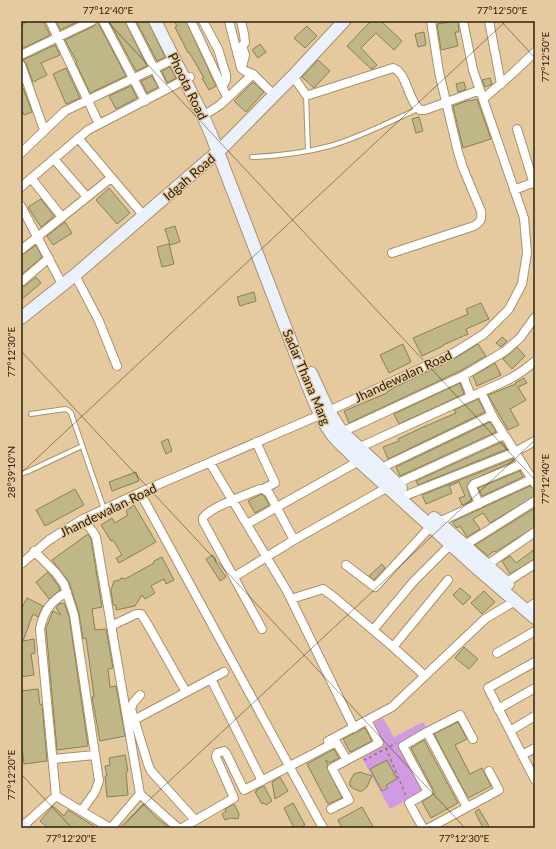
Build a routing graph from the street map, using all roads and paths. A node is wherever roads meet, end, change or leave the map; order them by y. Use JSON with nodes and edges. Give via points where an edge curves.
{"nodes":[{"id":1,"x":50,"y":21,"type":"edge"},
{"id":2,"x":92,"y":21,"type":"edge"},
{"id":3,"x":103,"y":21,"type":"edge"},
{"id":4,"x":130,"y":21,"type":"edge"},
{"id":5,"x":155,"y":21,"type":"edge"},
{"id":6,"x":162,"y":21,"type":"edge"},
{"id":7,"x":191,"y":21,"type":"edge"},
{"id":8,"x":203,"y":21,"type":"edge"},
{"id":9,"x":229,"y":21,"type":"edge"},
{"id":10,"x":241,"y":21,"type":"edge"},
{"id":11,"x":344,"y":21,"type":"edge"},
{"id":12,"x":431,"y":21,"type":"edge"},
{"id":13,"x":463,"y":21,"type":"edge"},
{"id":14,"x":489,"y":21,"type":"edge"},
{"id":15,"x":58,"y":37,"type":"junction"},
{"id":16,"x":535,"y":52,"type":"edge"},
{"id":17,"x":21,"y":55,"type":"edge"},
{"id":18,"x":174,"y":59,"type":"junction"},
{"id":19,"x":21,"y":65,"type":"edge"},
{"id":20,"x":154,"y":68,"type":"junction"},
{"id":21,"x":241,"y":68,"type":"junction"},
{"id":22,"x":254,"y":74,"type":"junction"},
{"id":23,"x":293,"y":76,"type":"junction"},
{"id":24,"x":132,"y":78,"type":"junction"},
{"id":25,"x":187,"y":78,"type":"junction"},
{"id":26,"x":501,"y":84,"type":"junction"},
{"id":27,"x":222,"y":88,"type":"junction"},
{"id":28,"x":165,"y":90,"type":"junction"},
{"id":29,"x":480,"y":90,"type":"junction"},
{"id":30,"x":274,"y":95,"type":"junction"},
{"id":31,"x":306,"y":95,"type":"junction"},
{"id":32,"x":227,"y":97,"type":"junction"},
{"id":33,"x":483,"y":99,"type":"junction"},
{"id":34,"x":88,"y":100,"type":"junction"},
{"id":35,"x":144,"y":101,"type":"junction"},
{"id":36,"x":446,"y":101,"type":"junction"},
{"id":37,"x":418,"y":109,"type":"junction"},
{"id":38,"x":206,"y":114,"type":"junction"},
{"id":39,"x":99,"y":124,"type":"junction"},
{"id":40,"x":517,"y":129,"type":"dead end"},
{"id":41,"x":44,"y":130,"type":"junction"},
{"id":42,"x":78,"y":138,"type":"junction"},
{"id":43,"x":220,"y":151,"type":"junction"},
{"id":44,"x":308,"y":151,"type":"junction"},
{"id":45,"x":21,"y":153,"type":"edge"},
{"id":46,"x":252,"y":157,"type":"dead end"},
{"id":47,"x":54,"y":159,"type":"junction"},
{"id":48,"x":31,"y":178,"type":"junction"},
{"id":49,"x":111,"y":178,"type":"junction"},
{"id":50,"x":535,"y":184,"type":"edge"},
{"id":51,"x":21,"y":187,"type":"edge"},
{"id":52,"x":514,"y":190,"type":"junction"},
{"id":53,"x":87,"y":197,"type":"junction"},
{"id":54,"x":21,"y":206,"type":"edge"},
{"id":55,"x":144,"y":216,"type":"junction"},
{"id":56,"x":62,"y":217,"type":"junction"},
{"id":57,"x":37,"y":236,"type":"junction"},
{"id":58,"x":21,"y":250,"type":"edge"},
{"id":59,"x":392,"y":253,"type":"dead end"},
{"id":60,"x":49,"y":258,"type":"junction"},
{"id":61,"x":75,"y":275,"type":"junction"},
{"id":62,"x":21,"y":282,"type":"edge"},
{"id":63,"x":62,"y":284,"type":"junction"},
{"id":64,"x":535,"y":317,"type":"edge"},
{"id":65,"x":21,"y":318,"type":"edge"},
{"id":66,"x":535,"y":362,"type":"edge"},
{"id":67,"x":117,"y":366,"type":"dead end"},
{"id":68,"x":463,"y":376,"type":"junction"},
{"id":69,"x":481,"y":392,"type":"junction"},
{"id":70,"x":471,"y":396,"type":"junction"},
{"id":71,"x":324,"y":412,"type":"junction"},
{"id":72,"x":31,"y":414,"type":"dead end"},
{"id":73,"x":492,"y":415,"type":"junction"},
{"id":74,"x":342,"y":432,"type":"junction"},
{"id":75,"x":504,"y":436,"type":"junction"},
{"id":76,"x":535,"y":441,"type":"edge"},
{"id":77,"x":256,"y":442,"type":"junction"},
{"id":78,"x":82,"y":446,"type":"junction"},
{"id":79,"x":358,"y":448,"type":"junction"},
{"id":80,"x":515,"y":452,"type":"junction"},
{"id":81,"x":359,"y":461,"type":"junction"},
{"id":82,"x":210,"y":463,"type":"junction"},
{"id":83,"x":522,"y":464,"type":"junction"},
{"id":84,"x":381,"y":468,"type":"junction"},
{"id":85,"x":21,"y":474,"type":"edge"},
{"id":86,"x":534,"y":480,"type":"edge"},
{"id":87,"x":392,"y":485,"type":"junction"},
{"id":88,"x":263,"y":489,"type":"junction"},
{"id":89,"x":407,"y":495,"type":"junction"},
{"id":90,"x":144,"y":500,"type":"dead end"},
{"id":91,"x":232,"y":500,"type":"junction"},
{"id":92,"x":535,"y":500,"type":"edge"},
{"id":93,"x":479,"y":504,"type":"junction"},
{"id":94,"x":276,"y":508,"type":"junction"},
{"id":95,"x":104,"y":509,"type":"junction"},
{"id":96,"x":83,"y":519,"type":"junction"},
{"id":97,"x":247,"y":524,"type":"junction"},
{"id":98,"x":435,"y":524,"type":"junction"},
{"id":99,"x":535,"y":532,"type":"edge"},
{"id":100,"x":294,"y":540,"type":"junction"},
{"id":101,"x":451,"y":544,"type":"junction"},
{"id":102,"x":465,"y":546,"type":"junction"},
{"id":103,"x":34,"y":551,"type":"junction"},
{"id":104,"x":266,"y":557,"type":"junction"},
{"id":105,"x":21,"y":564,"type":"edge"},
{"id":106,"x":535,"y":564,"type":"edge"},
{"id":107,"x":346,"y":565,"type":"dead end"},
{"id":108,"x":486,"y":565,"type":"junction"},
{"id":109,"x":234,"y":577,"type":"junction"},
{"id":110,"x":448,"y":580,"type":"dead end"},
{"id":111,"x":507,"y":582,"type":"junction"},
{"id":112,"x":67,"y":592,"type":"junction"},
{"id":113,"x":291,"y":599,"type":"junction"},
{"id":114,"x":515,"y":601,"type":"junction"},
{"id":115,"x":531,"y":607,"type":"edge"},
{"id":116,"x":535,"y":618,"type":"edge"},
{"id":117,"x":111,"y":626,"type":"junction"},
{"id":118,"x":262,"y":629,"type":"dead end"},
{"id":119,"x":373,"y":630,"type":"junction"},
{"id":120,"x":535,"y":631,"type":"edge"},
{"id":121,"x":393,"y":647,"type":"junction"},
{"id":122,"x":497,"y":653,"type":"dead end"},
{"id":123,"x":535,"y":662,"type":"edge"},
{"id":124,"x":224,"y":672,"type":"dead end"},
{"id":125,"x":424,"y":675,"type":"junction"},
{"id":126,"x":211,"y":679,"type":"junction"},
{"id":127,"x":535,"y":688,"type":"edge"},
{"id":128,"x":186,"y":692,"type":"junction"},
{"id":129,"x":140,"y":695,"type":"dead end"},
{"id":130,"x":498,"y":709,"type":"junction"},
{"id":131,"x":535,"y":716,"type":"edge"},
{"id":132,"x":134,"y":720,"type":"junction"},
{"id":133,"x":370,"y":726,"type":"dead end"},
{"id":134,"x":354,"y":728,"type":"junction"},
{"id":135,"x":510,"y":731,"type":"junction"},
{"id":136,"x":427,"y":732,"type":"junction"},
{"id":137,"x":473,"y":739,"type":"dead end"},
{"id":138,"x":399,"y":741,"type":"dead end"},
{"id":139,"x":386,"y":748,"type":"junction"},
{"id":140,"x":535,"y":748,"type":"edge"},
{"id":141,"x":312,"y":750,"type":"dead end"},
{"id":142,"x":95,"y":755,"type":"junction"},
{"id":143,"x":362,"y":755,"type":"dead end"},
{"id":144,"x":522,"y":755,"type":"junction"},
{"id":145,"x":53,"y":760,"type":"junction"},
{"id":146,"x":347,"y":760,"type":"junction"},
{"id":147,"x":289,"y":767,"type":"junction"},
{"id":148,"x":489,"y":771,"type":"dead end"},
{"id":149,"x":535,"y":779,"type":"edge"},
{"id":150,"x":262,"y":781,"type":"junction"},
{"id":151,"x":140,"y":794,"type":"junction"},
{"id":152,"x":56,"y":796,"type":"junction"},
{"id":153,"x":409,"y":801,"type":"junction"},
{"id":154,"x":467,"y":807,"type":"junction"},
{"id":155,"x":331,"y":809,"type":"dead end"},
{"id":156,"x":82,"y":810,"type":"junction"},
{"id":157,"x":195,"y":820,"type":"junction"},
{"id":158,"x":23,"y":826,"type":"edge"},
{"id":159,"x":111,"y":828,"type":"edge"},
{"id":160,"x":178,"y":828,"type":"edge"},
{"id":161,"x":182,"y":828,"type":"edge"},
{"id":162,"x":323,"y":828,"type":"edge"},
{"id":163,"x":423,"y":828,"type":"edge"},
{"id":164,"x":429,"y":828,"type":"edge"}],
"edges":[{"from":1,"to":15,"type":"street"},
{"from":2,"to":15,"type":"street"},
{"from":3,"to":24,"type":"street"},
{"from":4,"to":20,"type":"street"},
{"from":5,"to":18,"type":"street","name":"Phoota Road"},
{"from":6,"to":25,"type":"street","name":"Phoota Road"},
{"from":7,"to":27,"type":"street"},
{"from":8,"to":27,"type":"street","via":[[218,49],[226,75]]},
{"from":9,"to":21,"type":"street"},
{"from":10,"to":21,"type":"street","via":[[245,55]]},
{"from":11,"to":23,"type":"street","name":"Idgah Road"},
{"from":12,"to":36,"type":"street"},
{"from":13,"to":29,"type":"street","name":"Jhandewalan Road","via":[[473,70]]},
{"from":14,"to":26,"type":"street"},
{"from":15,"to":17,"type":"street"},
{"from":15,"to":34,"type":"street"},
{"from":16,"to":26,"type":"street"},
{"from":18,"to":20,"type":"street"},
{"from":18,"to":25,"type":"street","name":"Phoota Road"},
{"from":19,"to":41,"type":"street"},
{"from":20,"to":24,"type":"street"},
{"from":20,"to":28,"type":"street"},
{"from":21,"to":22,"type":"street"},
{"from":22,"to":30,"type":"street"},
{"from":22,"to":32,"type":"street"},
{"from":23,"to":30,"type":"street","name":"Idgah Road"},
{"from":23,"to":31,"type":"street"},
{"from":24,"to":34,"type":"street"},
{"from":24,"to":35,"type":"street"},
{"from":25,"to":28,"type":"street"},
{"from":25,"to":38,"type":"street","name":"Phoota Road"},
{"from":26,"to":33,"type":"street"},
{"from":27,"to":32,"type":"street"},
{"from":28,"to":35,"type":"street"},
{"from":29,"to":33,"type":"street","name":"Jhandewalan Road"},
{"from":29,"to":36,"type":"street"},
{"from":30,"to":43,"type":"street","name":"Idgah Road"},
{"from":31,"to":37,"type":"street","via":[[393,68],[399,71]]},
{"from":31,"to":44,"type":"lane"},
{"from":32,"to":38,"type":"street"},
{"from":33,"to":52,"type":"street","name":"Jhandewalan Road"},
{"from":34,"to":39,"type":"street"},
{"from":34,"to":41,"type":"street","via":[[65,111]]},
{"from":35,"to":39,"type":"street"},
{"from":36,"to":37,"type":"street","via":[[425,110]]},
{"from":36,"to":59,"type":"street","via":[[463,168],[482,218],[474,226]]},
{"from":37,"to":44,"type":"lane","via":[[354,138]]},
{"from":38,"to":43,"type":"street","name":"Phoota Road"},
{"from":39,"to":42,"type":"street"},
{"from":40,"to":50,"type":"street"},
{"from":41,"to":45,"type":"street"},
{"from":42,"to":47,"type":"street"},
{"from":42,"to":49,"type":"street"},
{"from":43,"to":55,"type":"street","name":"Idgah Road"},
{"from":43,"to":71,"type":"street","name":"Sadar Thana Marg","via":[[233,169],[313,376]]},
{"from":44,"to":46,"type":"lane","via":[[291,155]]},
{"from":47,"to":48,"type":"street"},
{"from":47,"to":53,"type":"street"},
{"from":48,"to":51,"type":"street"},
{"from":48,"to":56,"type":"street"},
{"from":49,"to":53,"type":"street"},
{"from":49,"to":55,"type":"street"},
{"from":50,"to":52,"type":"street"},
{"from":52,"to":71,"type":"street","name":"Jhandewalan Road","via":[[524,218],[527,253],[522,284],[509,309],[484,334],[452,354]]},
{"from":53,"to":56,"type":"street"},
{"from":54,"to":57,"type":"street"},
{"from":55,"to":61,"type":"street","name":"Idgah Road"},
{"from":56,"to":57,"type":"street"},
{"from":57,"to":58,"type":"street"},
{"from":57,"to":60,"type":"street"},
{"from":60,"to":62,"type":"street"},
{"from":60,"to":63,"type":"street"},
{"from":61,"to":63,"type":"street","name":"Idgah Road"},
{"from":61,"to":67,"type":"street","via":[[99,321]]},
{"from":63,"to":65,"type":"street","name":"Idgah Road"},
{"from":64,"to":68,"type":"street","via":[[520,338],[505,351]]},
{"from":66,"to":69,"type":"street","via":[[505,382]]},
{"from":68,"to":70,"type":"street"},
{"from":68,"to":74,"type":"street"},
{"from":69,"to":70,"type":"street"},
{"from":69,"to":73,"type":"street"},
{"from":70,"to":79,"type":"street"},
{"from":71,"to":74,"type":"street","name":"Sadar Thana Marg"},
{"from":71,"to":77,"type":"street","name":"Jhandewalan Road"},
{"from":71,"to":81,"type":"street","name":"Sadar Thana Marg","via":[[334,437]]},
{"from":72,"to":78,"type":"lane","via":[[68,410]]},
{"from":73,"to":75,"type":"street"},
{"from":73,"to":84,"type":"street"},
{"from":74,"to":79,"type":"street","name":"Sadar Thana Marg"},
{"from":75,"to":80,"type":"street"},
{"from":75,"to":87,"type":"street"},
{"from":76,"to":80,"type":"street"},
{"from":77,"to":82,"type":"street","name":"Jhandewalan Road"},
{"from":77,"to":88,"type":"street","via":[[275,482]]},
{"from":78,"to":85,"type":"lane"},
{"from":78,"to":95,"type":"lane"},
{"from":79,"to":84,"type":"street","name":"Sadar Thana Marg"},
{"from":80,"to":83,"type":"street"},
{"from":80,"to":89,"type":"street"},
{"from":81,"to":87,"type":"street","name":"Sadar Thana Marg"},
{"from":81,"to":94,"type":"street"},
{"from":82,"to":91,"type":"street"},
{"from":82,"to":95,"type":"street","name":"Jhandewalan Road"},
{"from":83,"to":86,"type":"street"},
{"from":83,"to":93,"type":"street","via":[[474,484],[472,487]]},
{"from":84,"to":87,"type":"street","name":"Sadar Thana Marg"},
{"from":86,"to":93,"type":"street"},
{"from":87,"to":89,"type":"street","name":"Sadar Thana Marg"},
{"from":87,"to":98,"type":"street","name":"Sadar Thana Marg"},
{"from":87,"to":100,"type":"street"},
{"from":88,"to":91,"type":"street"},
{"from":88,"to":94,"type":"street","via":[[269,493]]},
{"from":89,"to":98,"type":"street","name":"Sadar Thana Marg"},
{"from":90,"to":147,"type":"street"},
{"from":91,"to":97,"type":"street"},
{"from":91,"to":109,"type":"street","via":[[208,512],[204,515],[203,521]]},
{"from":92,"to":102,"type":"street"},
{"from":93,"to":98,"type":"street"},
{"from":94,"to":97,"type":"street"},
{"from":94,"to":100,"type":"street"},
{"from":95,"to":96,"type":"street","name":"Jhandewalan Road"},
{"from":96,"to":103,"type":"street","name":"Jhandewalan Road"},
{"from":96,"to":117,"type":"street","via":[[96,536]]},
{"from":97,"to":104,"type":"street"},
{"from":98,"to":101,"type":"street","name":"Sadar Thana Marg"},
{"from":98,"to":102,"type":"street","name":"Sadar Thana Marg"},
{"from":98,"to":107,"type":"street","via":[[375,587]]},
{"from":99,"to":108,"type":"street"},
{"from":100,"to":104,"type":"street"},
{"from":101,"to":114,"type":"street","name":"Sadar Thana Marg"},
{"from":101,"to":119,"type":"street","via":[[414,581]]},
{"from":102,"to":108,"type":"street","name":"Sadar Thana Marg"},
{"from":103,"to":105,"type":"street","name":"Jhandewalan Road"},
{"from":103,"to":112,"type":"street","via":[[60,579]]},
{"from":104,"to":109,"type":"street"},
{"from":104,"to":113,"type":"street"},
{"from":106,"to":111,"type":"street"},
{"from":108,"to":111,"type":"street","name":"Sadar Thana Marg"},
{"from":109,"to":118,"type":"street"},
{"from":110,"to":121,"type":"street"},
{"from":111,"to":115,"type":"street","name":"Sadar Thana Marg"},
{"from":112,"to":142,"type":"street","via":[[74,615]]},
{"from":112,"to":145,"type":"street","via":[[52,602],[40,629]]},
{"from":113,"to":119,"type":"street","via":[[323,589]]},
{"from":113,"to":134,"type":"street"},
{"from":114,"to":115,"type":"street","name":"Sadar Thana Marg"},
{"from":114,"to":125,"type":"street","via":[[485,619]]},
{"from":115,"to":116,"type":"street","name":"Sadar Thana Marg"},
{"from":117,"to":128,"type":"street","via":[[141,614]]},
{"from":117,"to":151,"type":"street"},
{"from":119,"to":121,"type":"street"},
{"from":120,"to":122,"type":"street"},
{"from":121,"to":125,"type":"street"},
{"from":123,"to":130,"type":"street","via":[[488,688]]},
{"from":124,"to":126,"type":"street"},
{"from":125,"to":134,"type":"street","via":[[392,707]]},
{"from":126,"to":128,"type":"street"},
{"from":126,"to":150,"type":"street"},
{"from":127,"to":130,"type":"street"},
{"from":128,"to":132,"type":"street"},
{"from":129,"to":132,"type":"street","via":[[131,710]]},
{"from":130,"to":135,"type":"street"},
{"from":131,"to":135,"type":"street"},
{"from":132,"to":157,"type":"street","via":[[151,771]]},
{"from":133,"to":146,"type":"street","via":[[379,743]]},
{"from":134,"to":141,"type":"street"},
{"from":135,"to":144,"type":"street"},
{"from":136,"to":137,"type":"street","via":[[460,715]]},
{"from":136,"to":153,"type":"street","via":[[403,746],[428,792]]},
{"from":136,"to":154,"type":"street"},
{"from":138,"to":139,"type":"path"},
{"from":139,"to":143,"type":"path","via":[[365,760]]},
{"from":139,"to":153,"type":"path"},
{"from":140,"to":144,"type":"street"},
{"from":142,"to":145,"type":"street"},
{"from":142,"to":156,"type":"street","via":[[99,781],[95,792]]},
{"from":144,"to":149,"type":"street"},
{"from":145,"to":152,"type":"street"},
{"from":146,"to":147,"type":"street","via":[[336,742]]},
{"from":146,"to":155,"type":"street","via":[[332,768],[349,800]]},
{"from":147,"to":150,"type":"street"},
{"from":147,"to":162,"type":"street"},
{"from":148,"to":154,"type":"street","via":[[499,790]]},
{"from":150,"to":157,"type":"street","via":[[244,790],[226,753],[218,753],[216,757],[234,798]]},
{"from":151,"to":159,"type":"street"},
{"from":151,"to":160,"type":"street"},
{"from":152,"to":156,"type":"street"},
{"from":152,"to":158,"type":"street"},
{"from":153,"to":163,"type":"street"},
{"from":154,"to":164,"type":"street"},
{"from":156,"to":159,"type":"street"},
{"from":157,"to":161,"type":"street"}]}
